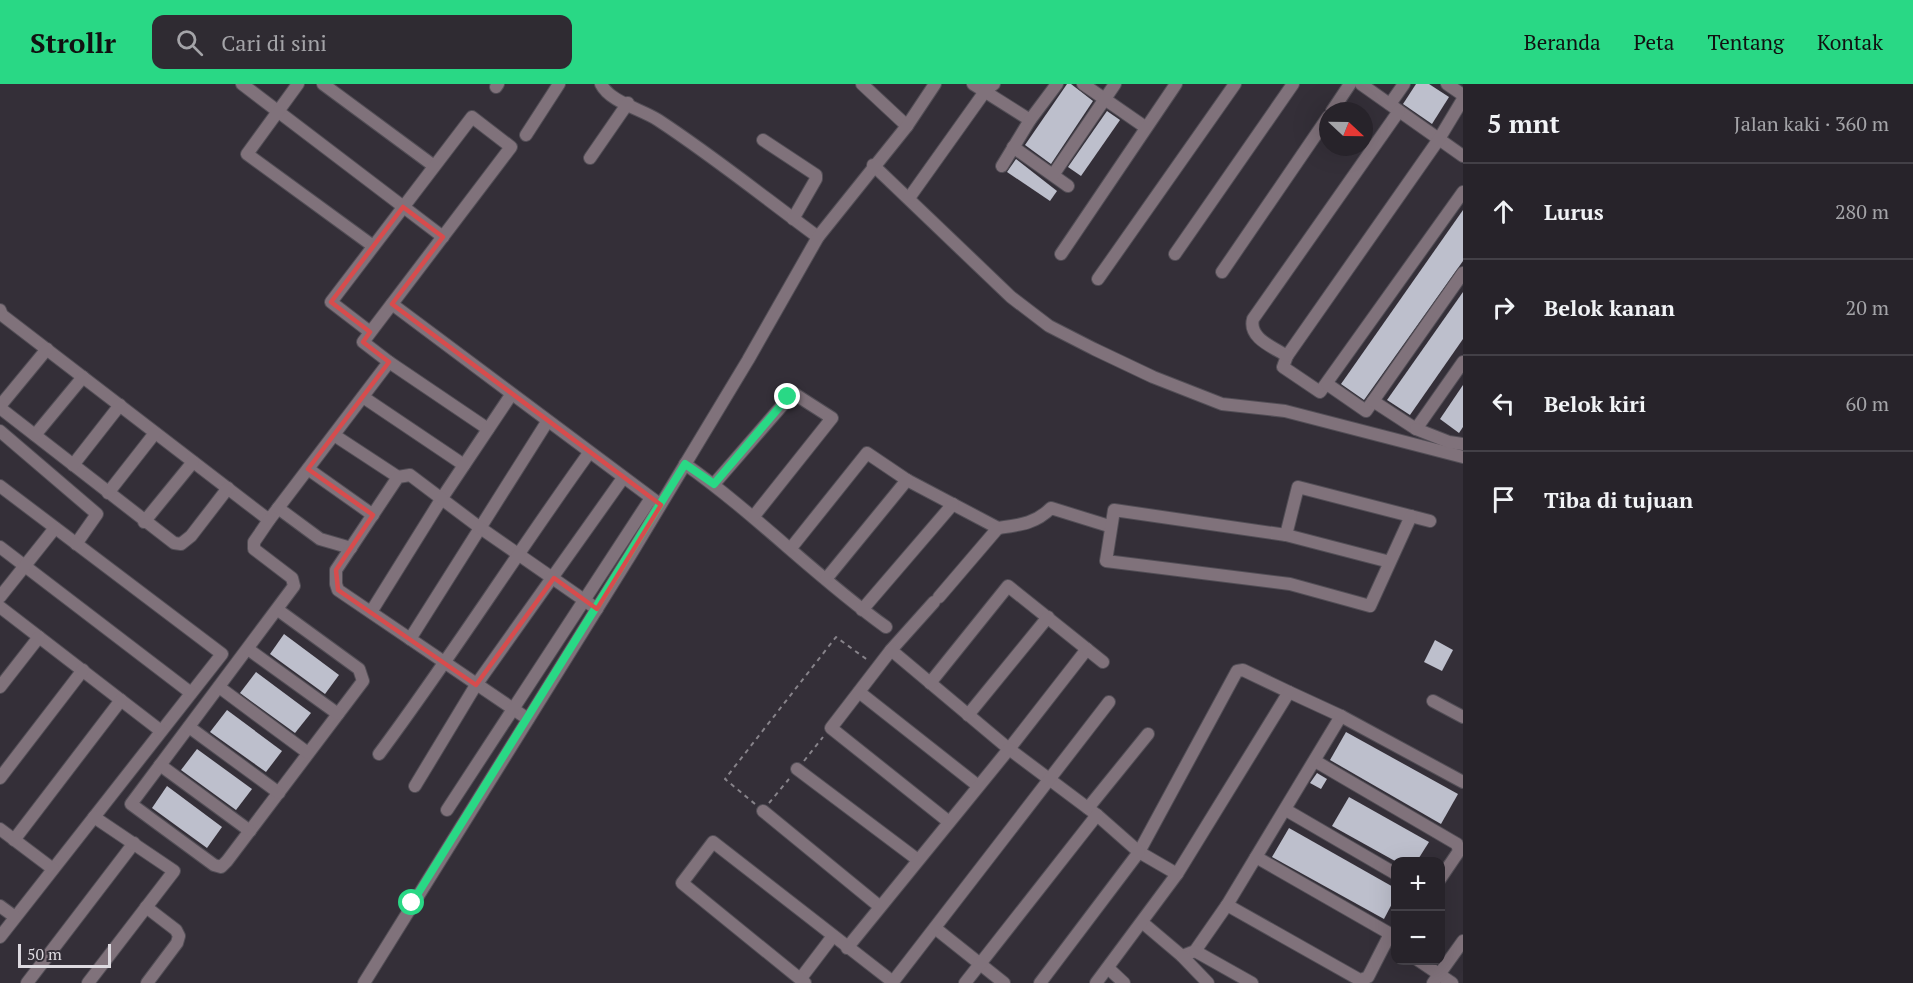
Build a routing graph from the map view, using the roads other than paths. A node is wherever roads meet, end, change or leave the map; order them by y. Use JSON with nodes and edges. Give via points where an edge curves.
{"nodes":[{"id":1,"x":242,"y":84,"type":"edge"},
{"id":2,"x":298,"y":84,"type":"edge"},
{"id":3,"x":323,"y":84,"type":"edge"},
{"id":4,"x":559,"y":84,"type":"edge"},
{"id":5,"x":601,"y":84,"type":"edge"},
{"id":6,"x":862,"y":84,"type":"edge"},
{"id":7,"x":935,"y":84,"type":"edge"},
{"id":8,"x":973,"y":84,"type":"edge"},
{"id":9,"x":1057,"y":84,"type":"edge"},
{"id":10,"x":1083,"y":84,"type":"edge"},
{"id":11,"x":1115,"y":84,"type":"edge"},
{"id":12,"x":1176,"y":84,"type":"edge"},
{"id":13,"x":1235,"y":84,"type":"edge"},
{"id":14,"x":1293,"y":84,"type":"edge"},
{"id":15,"x":1350,"y":84,"type":"edge"},
{"id":16,"x":1361,"y":84,"type":"edge"},
{"id":17,"x":1404,"y":84,"type":"edge"},
{"id":18,"x":1447,"y":84,"type":"edge"},
{"id":19,"x":990,"y":87,"type":"edge"},
{"id":20,"x":1463,"y":97,"type":"edge"},
{"id":21,"x":1104,"y":99,"type":"junction"},
{"id":22,"x":1338,"y":102,"type":"edge"},
{"id":23,"x":628,"y":103,"type":"junction"},
{"id":24,"x":1395,"y":108,"type":"junction"},
{"id":25,"x":278,"y":111,"type":"junction"},
{"id":26,"x":1030,"y":120,"type":"junction"},
{"id":27,"x":907,"y":126,"type":"junction"},
{"id":28,"x":1145,"y":127,"type":"junction"},
{"id":29,"x":1319,"y":130,"type":"edge"},
{"id":30,"x":526,"y":135,"type":"dead end"},
{"id":31,"x":1439,"y":139,"type":"junction"},
{"id":32,"x":763,"y":140,"type":"dead end"},
{"id":33,"x":1013,"y":147,"type":"junction"},
{"id":34,"x":1463,"y":156,"type":"edge"},
{"id":35,"x":590,"y":158,"type":"dead end"},
{"id":36,"x":873,"y":165,"type":"junction"},
{"id":37,"x":434,"y":166,"type":"junction"},
{"id":38,"x":1002,"y":166,"type":"dead end"},
{"id":39,"x":1053,"y":175,"type":"junction"},
{"id":40,"x":1068,"y":186,"type":"dead end"},
{"id":41,"x":1463,"y":192,"type":"edge"},
{"id":42,"x":909,"y":198,"type":"junction"},
{"id":43,"x":403,"y":207,"type":"junction"},
{"id":44,"x":793,"y":219,"type":"junction"},
{"id":45,"x":443,"y":237,"type":"junction"},
{"id":46,"x":818,"y":237,"type":"junction"},
{"id":47,"x":374,"y":246,"type":"junction"},
{"id":48,"x":1061,"y":254,"type":"dead end"},
{"id":49,"x":1175,"y":254,"type":"dead end"},
{"id":50,"x":1222,"y":272,"type":"dead end"},
{"id":51,"x":1463,"y":273,"type":"edge"},
{"id":52,"x":1098,"y":279,"type":"dead end"},
{"id":53,"x":392,"y":304,"type":"junction"},
{"id":54,"x":1,"y":315,"type":"edge"},
{"id":55,"x":370,"y":332,"type":"junction"},
{"id":56,"x":47,"y":350,"type":"junction"},
{"id":57,"x":1287,"y":356,"type":"junction"},
{"id":58,"x":389,"y":362,"type":"junction"},
{"id":59,"x":1463,"y":362,"type":"edge"},
{"id":60,"x":83,"y":377,"type":"junction"},
{"id":61,"x":1327,"y":384,"type":"junction"},
{"id":62,"x":511,"y":395,"type":"junction"},
{"id":63,"x":363,"y":397,"type":"junction"},
{"id":64,"x":1373,"y":401,"type":"junction"},
{"id":65,"x":120,"y":405,"type":"junction"},
{"id":66,"x":0,"y":407,"type":"edge"},
{"id":67,"x":547,"y":422,"type":"junction"},
{"id":68,"x":488,"y":429,"type":"junction"},
{"id":69,"x":1416,"y":429,"type":"junction"},
{"id":70,"x":0,"y":431,"type":"edge"},
{"id":71,"x":155,"y":433,"type":"junction"},
{"id":72,"x":35,"y":435,"type":"junction"},
{"id":73,"x":334,"y":435,"type":"junction"},
{"id":74,"x":1463,"y":444,"type":"edge"},
{"id":75,"x":589,"y":453,"type":"junction"},
{"id":76,"x":1463,"y":457,"type":"edge"},
{"id":77,"x":194,"y":462,"type":"junction"},
{"id":78,"x":685,"y":464,"type":"junction"},
{"id":79,"x":73,"y":465,"type":"junction"},
{"id":80,"x":464,"y":465,"type":"junction"},
{"id":81,"x":308,"y":469,"type":"junction"},
{"id":82,"x":398,"y":477,"type":"junction"},
{"id":83,"x":622,"y":478,"type":"junction"},
{"id":84,"x":907,"y":480,"type":"junction"},
{"id":85,"x":714,"y":484,"type":"junction"},
{"id":86,"x":0,"y":486,"type":"edge"},
{"id":87,"x":228,"y":488,"type":"junction"},
{"id":88,"x":108,"y":493,"type":"junction"},
{"id":89,"x":442,"y":498,"type":"junction"},
{"id":90,"x":656,"y":501,"type":"junction"},
{"id":91,"x":953,"y":504,"type":"junction"},
{"id":92,"x":278,"y":508,"type":"junction"},
{"id":93,"x":373,"y":515,"type":"junction"},
{"id":94,"x":754,"y":516,"type":"junction"},
{"id":95,"x":1411,"y":516,"type":"junction"},
{"id":96,"x":269,"y":520,"type":"junction"},
{"id":97,"x":1430,"y":521,"type":"dead end"},
{"id":98,"x":144,"y":522,"type":"junction"},
{"id":99,"x":1109,"y":526,"type":"junction"},
{"id":100,"x":479,"y":527,"type":"junction"},
{"id":101,"x":55,"y":528,"type":"junction"},
{"id":102,"x":998,"y":528,"type":"junction"},
{"id":103,"x":1286,"y":535,"type":"junction"},
{"id":104,"x":76,"y":544,"type":"junction"},
{"id":105,"x":0,"y":548,"type":"edge"},
{"id":106,"x":351,"y":548,"type":"junction"},
{"id":107,"x":791,"y":548,"type":"junction"},
{"id":108,"x":517,"y":553,"type":"junction"},
{"id":109,"x":1390,"y":562,"type":"junction"},
{"id":110,"x":24,"y":566,"type":"junction"},
{"id":111,"x":554,"y":578,"type":"junction"},
{"id":112,"x":826,"y":579,"type":"junction"},
{"id":113,"x":0,"y":597,"type":"edge"},
{"id":114,"x":584,"y":599,"type":"junction"},
{"id":115,"x":0,"y":607,"type":"edge"},
{"id":116,"x":597,"y":609,"type":"junction"},
{"id":117,"x":278,"y":610,"type":"junction"},
{"id":118,"x":862,"y":610,"type":"junction"},
{"id":119,"x":371,"y":612,"type":"junction"},
{"id":120,"x":1048,"y":617,"type":"junction"},
{"id":121,"x":886,"y":627,"type":"dead end"},
{"id":122,"x":39,"y":637,"type":"junction"},
{"id":123,"x":410,"y":639,"type":"junction"},
{"id":124,"x":1087,"y":649,"type":"junction"},
{"id":125,"x":248,"y":650,"type":"junction"},
{"id":126,"x":891,"y":650,"type":"junction"},
{"id":127,"x":1103,"y":662,"type":"dead end"},
{"id":128,"x":446,"y":664,"type":"junction"},
{"id":129,"x":83,"y":670,"type":"junction"},
{"id":130,"x":930,"y":683,"type":"junction"},
{"id":131,"x":476,"y":685,"type":"junction"},
{"id":132,"x":0,"y":687,"type":"edge"},
{"id":133,"x":219,"y":687,"type":"junction"},
{"id":134,"x":859,"y":692,"type":"junction"},
{"id":135,"x":1289,"y":692,"type":"junction"},
{"id":136,"x":191,"y":693,"type":"junction"},
{"id":137,"x":121,"y":700,"type":"junction"},
{"id":138,"x":1433,"y":701,"type":"dead end"},
{"id":139,"x":1109,"y":702,"type":"dead end"},
{"id":140,"x":512,"y":709,"type":"junction"},
{"id":141,"x":338,"y":714,"type":"junction"},
{"id":142,"x":968,"y":715,"type":"junction"},
{"id":143,"x":1341,"y":716,"type":"junction"},
{"id":144,"x":1463,"y":717,"type":"edge"},
{"id":145,"x":528,"y":719,"type":"junction"},
{"id":146,"x":189,"y":727,"type":"junction"},
{"id":147,"x":161,"y":731,"type":"junction"},
{"id":148,"x":1148,"y":734,"type":"dead end"},
{"id":149,"x":1009,"y":749,"type":"junction"},
{"id":150,"x":309,"y":753,"type":"junction"},
{"id":151,"x":379,"y":754,"type":"dead end"},
{"id":152,"x":1315,"y":761,"type":"junction"},
{"id":153,"x":160,"y":765,"type":"junction"},
{"id":154,"x":797,"y":769,"type":"road end"},
{"id":155,"x":0,"y":777,"type":"edge"},
{"id":156,"x":1049,"y":778,"type":"junction"},
{"id":157,"x":1463,"y":782,"type":"edge"},
{"id":158,"x":977,"y":785,"type":"junction"},
{"id":159,"x":415,"y":786,"type":"dead end"},
{"id":160,"x":279,"y":793,"type":"junction"},
{"id":161,"x":447,"y":810,"type":"dead end"},
{"id":162,"x":1286,"y":810,"type":"junction"},
{"id":163,"x":763,"y":811,"type":"road end"},
{"id":164,"x":1092,"y":811,"type":"junction"},
{"id":165,"x":94,"y":817,"type":"junction"},
{"id":166,"x":949,"y":822,"type":"junction"},
{"id":167,"x":0,"y":829,"type":"edge"},
{"id":168,"x":250,"y":831,"type":"junction"},
{"id":169,"x":14,"y":840,"type":"junction"},
{"id":170,"x":134,"y":843,"type":"junction"},
{"id":171,"x":1139,"y":852,"type":"junction"},
{"id":172,"x":1256,"y":857,"type":"junction"},
{"id":173,"x":918,"y":860,"type":"junction"},
{"id":174,"x":53,"y":869,"type":"junction"},
{"id":175,"x":1391,"y":872,"type":"edge"},
{"id":176,"x":1445,"y":872,"type":"edge"},
{"id":177,"x":1177,"y":874,"type":"junction"},
{"id":178,"x":1227,"y":905,"type":"junction"},
{"id":179,"x":0,"y":906,"type":"edge"},
{"id":180,"x":879,"y":906,"type":"junction"},
{"id":181,"x":146,"y":907,"type":"junction"},
{"id":182,"x":15,"y":917,"type":"junction"},
{"id":183,"x":1143,"y":923,"type":"junction"},
{"id":184,"x":935,"y":928,"type":"junction"},
{"id":185,"x":832,"y":936,"type":"junction"},
{"id":186,"x":0,"y":937,"type":"edge"},
{"id":187,"x":1463,"y":941,"type":"edge"},
{"id":188,"x":1391,"y":943,"type":"edge"},
{"id":189,"x":847,"y":948,"type":"junction"},
{"id":190,"x":1195,"y":951,"type":"junction"},
{"id":191,"x":1182,"y":956,"type":"junction"},
{"id":192,"x":979,"y":964,"type":"junction"},
{"id":193,"x":1423,"y":965,"type":"edge"},
{"id":194,"x":1108,"y":968,"type":"junction"},
{"id":195,"x":1436,"y":978,"type":"edge"},
{"id":196,"x":803,"y":981,"type":"edge"},
{"id":197,"x":892,"y":982,"type":"edge"},
{"id":198,"x":27,"y":983,"type":"edge"},
{"id":199,"x":88,"y":983,"type":"edge"},
{"id":200,"x":147,"y":983,"type":"edge"},
{"id":201,"x":364,"y":983,"type":"edge"},
{"id":202,"x":965,"y":983,"type":"edge"},
{"id":203,"x":1004,"y":983,"type":"edge"},
{"id":204,"x":1041,"y":983,"type":"edge"},
{"id":205,"x":1096,"y":983,"type":"edge"},
{"id":206,"x":1124,"y":983,"type":"edge"},
{"id":207,"x":1208,"y":983,"type":"edge"},
{"id":208,"x":1252,"y":983,"type":"edge"},
{"id":209,"x":1452,"y":983,"type":"edge"}],
"edges":[{"from":1,"to":25,"type":"street"},
{"from":2,"to":25,"type":"street"},
{"from":3,"to":37,"type":"street"},
{"from":4,"to":30,"type":"street"},
{"from":5,"to":23,"type":"street","via":[[606,92]]},
{"from":6,"to":27,"type":"street"},
{"from":7,"to":27,"type":"street"},
{"from":8,"to":19,"type":"street"},
{"from":9,"to":26,"type":"street"},
{"from":10,"to":21,"type":"street"},
{"from":11,"to":21,"type":"street"},
{"from":12,"to":28,"type":"street"},
{"from":13,"to":52,"type":"street"},
{"from":14,"to":49,"type":"street"},
{"from":15,"to":22,"type":"street"},
{"from":16,"to":24,"type":"street"},
{"from":17,"to":24,"type":"street"},
{"from":18,"to":20,"type":"street"},
{"from":19,"to":26,"type":"street"},
{"from":19,"to":42,"type":"street"},
{"from":20,"to":31,"type":"street"},
{"from":21,"to":28,"type":"street"},
{"from":21,"to":39,"type":"street"},
{"from":23,"to":35,"type":"street"},
{"from":23,"to":44,"type":"street","via":[[684,137]]},
{"from":24,"to":31,"type":"street"},
{"from":24,"to":57,"type":"street","via":[[1253,319],[1254,334]]},
{"from":25,"to":43,"type":"street"},
{"from":25,"to":47,"type":"street","via":[[247,154]]},
{"from":26,"to":33,"type":"street"},
{"from":27,"to":36,"type":"street"},
{"from":28,"to":48,"type":"street"},
{"from":29,"to":50,"type":"street"},
{"from":31,"to":34,"type":"street"},
{"from":31,"to":57,"type":"street"},
{"from":32,"to":44,"type":"street","via":[[816,175]]},
{"from":33,"to":38,"type":"street"},
{"from":33,"to":39,"type":"street"},
{"from":36,"to":42,"type":"street"},
{"from":36,"to":46,"type":"street"},
{"from":37,"to":43,"type":"street"},
{"from":37,"to":45,"type":"street","via":[[471,117],[511,147]]},
{"from":39,"to":40,"type":"street"},
{"from":41,"to":61,"type":"street"},
{"from":42,"to":76,"type":"street","via":[[1011,297],[1049,326],[1153,377],[1222,404],[1286,411]]},
{"from":43,"to":45,"type":"street"},
{"from":43,"to":47,"type":"street"},
{"from":44,"to":46,"type":"street"},
{"from":45,"to":53,"type":"street"},
{"from":46,"to":78,"type":"street"},
{"from":47,"to":55,"type":"street","via":[[331,302]]},
{"from":51,"to":64,"type":"street"},
{"from":53,"to":55,"type":"street"},
{"from":53,"to":62,"type":"street"},
{"from":54,"to":56,"type":"street"},
{"from":55,"to":58,"type":"street","via":[[363,342]]},
{"from":56,"to":60,"type":"street"},
{"from":56,"to":66,"type":"street"},
{"from":57,"to":61,"type":"street","via":[[1283,367],[1316,392],[1320,393]]},
{"from":58,"to":63,"type":"street"},
{"from":58,"to":68,"type":"street"},
{"from":59,"to":69,"type":"street"},
{"from":60,"to":65,"type":"street"},
{"from":60,"to":72,"type":"street"},
{"from":61,"to":64,"type":"street","via":[[1366,411]]},
{"from":62,"to":67,"type":"street"},
{"from":62,"to":68,"type":"street"},
{"from":63,"to":73,"type":"street"},
{"from":63,"to":80,"type":"street"},
{"from":64,"to":69,"type":"street"},
{"from":65,"to":71,"type":"street"},
{"from":65,"to":79,"type":"street"},
{"from":66,"to":72,"type":"street"},
{"from":67,"to":75,"type":"street"},
{"from":67,"to":100,"type":"street"},
{"from":68,"to":80,"type":"street"},
{"from":69,"to":74,"type":"street"},
{"from":70,"to":104,"type":"street","via":[[97,514]]},
{"from":71,"to":77,"type":"street"},
{"from":71,"to":88,"type":"street"},
{"from":72,"to":79,"type":"street"},
{"from":73,"to":81,"type":"street"},
{"from":73,"to":82,"type":"street"},
{"from":75,"to":83,"type":"street"},
{"from":75,"to":108,"type":"street"},
{"from":77,"to":87,"type":"street"},
{"from":77,"to":98,"type":"street"},
{"from":78,"to":85,"type":"street"},
{"from":78,"to":90,"type":"street"},
{"from":79,"to":88,"type":"street"},
{"from":80,"to":89,"type":"street"},
{"from":81,"to":92,"type":"street"},
{"from":81,"to":93,"type":"street"},
{"from":82,"to":89,"type":"street","via":[[410,475]]},
{"from":82,"to":93,"type":"street"},
{"from":83,"to":90,"type":"street"},
{"from":83,"to":111,"type":"street"},
{"from":84,"to":91,"type":"street"},
{"from":84,"to":107,"type":"street","via":[[867,453]]},
{"from":84,"to":112,"type":"street"},
{"from":85,"to":94,"type":"street"},
{"from":85,"to":94,"type":"street","via":[[793,393],[832,418]]},
{"from":86,"to":101,"type":"street"},
{"from":87,"to":96,"type":"street"},
{"from":87,"to":98,"type":"street","via":[[182,544],[165,538]]},
{"from":88,"to":98,"type":"street"},
{"from":89,"to":100,"type":"street"},
{"from":89,"to":119,"type":"street"},
{"from":90,"to":114,"type":"street"},
{"from":90,"to":116,"type":"street"},
{"from":91,"to":102,"type":"street"},
{"from":91,"to":118,"type":"street"},
{"from":92,"to":96,"type":"street"},
{"from":92,"to":106,"type":"street","via":[[320,539]]},
{"from":93,"to":106,"type":"street"},
{"from":94,"to":107,"type":"street"},
{"from":95,"to":97,"type":"street"},
{"from":95,"to":103,"type":"street","via":[[1298,487]]},
{"from":95,"to":109,"type":"street"},
{"from":96,"to":117,"type":"street","via":[[255,540],[254,549],[295,582]]},
{"from":99,"to":102,"type":"street","via":[[1051,508],[1040,519],[1027,524]]},
{"from":99,"to":103,"type":"street","via":[[1114,510]]},
{"from":99,"to":109,"type":"street","via":[[1106,561],[1290,584],[1370,606]]},
{"from":100,"to":108,"type":"street"},
{"from":100,"to":123,"type":"street"},
{"from":101,"to":104,"type":"street"},
{"from":101,"to":110,"type":"street"},
{"from":102,"to":126,"type":"street"},
{"from":103,"to":109,"type":"street"},
{"from":104,"to":136,"type":"street","via":[[222,654]]},
{"from":105,"to":110,"type":"street"},
{"from":106,"to":119,"type":"street","via":[[336,570],[336,584],[338,590]]},
{"from":107,"to":112,"type":"street"},
{"from":108,"to":111,"type":"street"},
{"from":108,"to":128,"type":"street"},
{"from":110,"to":113,"type":"street"},
{"from":110,"to":136,"type":"street"},
{"from":111,"to":114,"type":"street"},
{"from":111,"to":131,"type":"street"},
{"from":112,"to":118,"type":"street"},
{"from":114,"to":116,"type":"street"},
{"from":114,"to":140,"type":"street"},
{"from":115,"to":122,"type":"street"},
{"from":116,"to":145,"type":"street"},
{"from":117,"to":125,"type":"street"},
{"from":117,"to":141,"type":"street","via":[[359,669],[363,681]]},
{"from":118,"to":121,"type":"street"},
{"from":119,"to":123,"type":"street"},
{"from":120,"to":124,"type":"street"},
{"from":120,"to":130,"type":"street","via":[[1008,586]]},
{"from":120,"to":142,"type":"street"},
{"from":122,"to":129,"type":"street"},
{"from":122,"to":132,"type":"street"},
{"from":123,"to":128,"type":"street"},
{"from":124,"to":127,"type":"street"},
{"from":124,"to":149,"type":"street"},
{"from":125,"to":133,"type":"street"},
{"from":125,"to":141,"type":"street"},
{"from":126,"to":130,"type":"street"},
{"from":126,"to":134,"type":"street"},
{"from":128,"to":131,"type":"street"},
{"from":128,"to":151,"type":"street"},
{"from":129,"to":137,"type":"street"},
{"from":129,"to":155,"type":"street"},
{"from":130,"to":142,"type":"street"},
{"from":131,"to":140,"type":"street"},
{"from":131,"to":159,"type":"street"},
{"from":133,"to":146,"type":"street"},
{"from":133,"to":150,"type":"street"},
{"from":134,"to":158,"type":"street"},
{"from":134,"to":166,"type":"street","via":[[831,728]]},
{"from":135,"to":143,"type":"street"},
{"from":135,"to":171,"type":"street","via":[[1243,670],[1237,671]]},
{"from":135,"to":177,"type":"street"},
{"from":136,"to":147,"type":"street"},
{"from":137,"to":147,"type":"street"},
{"from":137,"to":169,"type":"street"},
{"from":138,"to":144,"type":"street"},
{"from":139,"to":156,"type":"street"},
{"from":140,"to":145,"type":"street"},
{"from":140,"to":161,"type":"street"},
{"from":141,"to":150,"type":"street"},
{"from":142,"to":149,"type":"street"},
{"from":143,"to":152,"type":"street"},
{"from":143,"to":157,"type":"street"},
{"from":145,"to":201,"type":"street"},
{"from":146,"to":153,"type":"street"},
{"from":146,"to":160,"type":"street"},
{"from":147,"to":165,"type":"street"},
{"from":148,"to":164,"type":"street"},
{"from":149,"to":156,"type":"street"},
{"from":149,"to":158,"type":"street"},
{"from":150,"to":160,"type":"street"},
{"from":152,"to":162,"type":"street"},
{"from":152,"to":176,"type":"street","via":[[1457,844],[1459,851]]},
{"from":153,"to":168,"type":"street"},
{"from":153,"to":168,"type":"street","via":[[131,804],[214,866],[221,867]]},
{"from":154,"to":173,"type":"street"},
{"from":156,"to":164,"type":"street"},
{"from":156,"to":184,"type":"street"},
{"from":158,"to":166,"type":"street"},
{"from":160,"to":168,"type":"street"},
{"from":162,"to":172,"type":"street"},
{"from":162,"to":175,"type":"street"},
{"from":163,"to":180,"type":"street"},
{"from":164,"to":171,"type":"street"},
{"from":164,"to":192,"type":"street"},
{"from":165,"to":170,"type":"street"},
{"from":165,"to":174,"type":"street"},
{"from":166,"to":173,"type":"street"},
{"from":167,"to":169,"type":"street"},
{"from":169,"to":174,"type":"street"},
{"from":170,"to":181,"type":"street","via":[[174,870]]},
{"from":170,"to":198,"type":"street"},
{"from":171,"to":177,"type":"street"},
{"from":171,"to":204,"type":"street"},
{"from":172,"to":178,"type":"street"},
{"from":172,"to":188,"type":"street","via":[[1387,932]]},
{"from":173,"to":180,"type":"street"},
{"from":174,"to":182,"type":"street"},
{"from":177,"to":183,"type":"street"},
{"from":178,"to":188,"type":"street","via":[[1360,980],[1368,977]]},
{"from":178,"to":190,"type":"street"},
{"from":179,"to":182,"type":"street"},
{"from":180,"to":189,"type":"street"},
{"from":181,"to":199,"type":"street"},
{"from":181,"to":200,"type":"street","via":[[179,936]]},
{"from":182,"to":186,"type":"street"},
{"from":183,"to":191,"type":"street"},
{"from":183,"to":194,"type":"street"},
{"from":184,"to":192,"type":"street"},
{"from":184,"to":197,"type":"street"},
{"from":185,"to":189,"type":"street"},
{"from":185,"to":196,"type":"street"},
{"from":185,"to":196,"type":"street","via":[[713,842],[682,883]]},
{"from":187,"to":195,"type":"street"},
{"from":189,"to":197,"type":"street"},
{"from":190,"to":191,"type":"street"},
{"from":190,"to":208,"type":"street"},
{"from":191,"to":207,"type":"street"},
{"from":192,"to":202,"type":"street"},
{"from":192,"to":203,"type":"street"},
{"from":193,"to":195,"type":"street"},
{"from":194,"to":205,"type":"street"},
{"from":194,"to":206,"type":"street"},
{"from":195,"to":209,"type":"street"}]}
